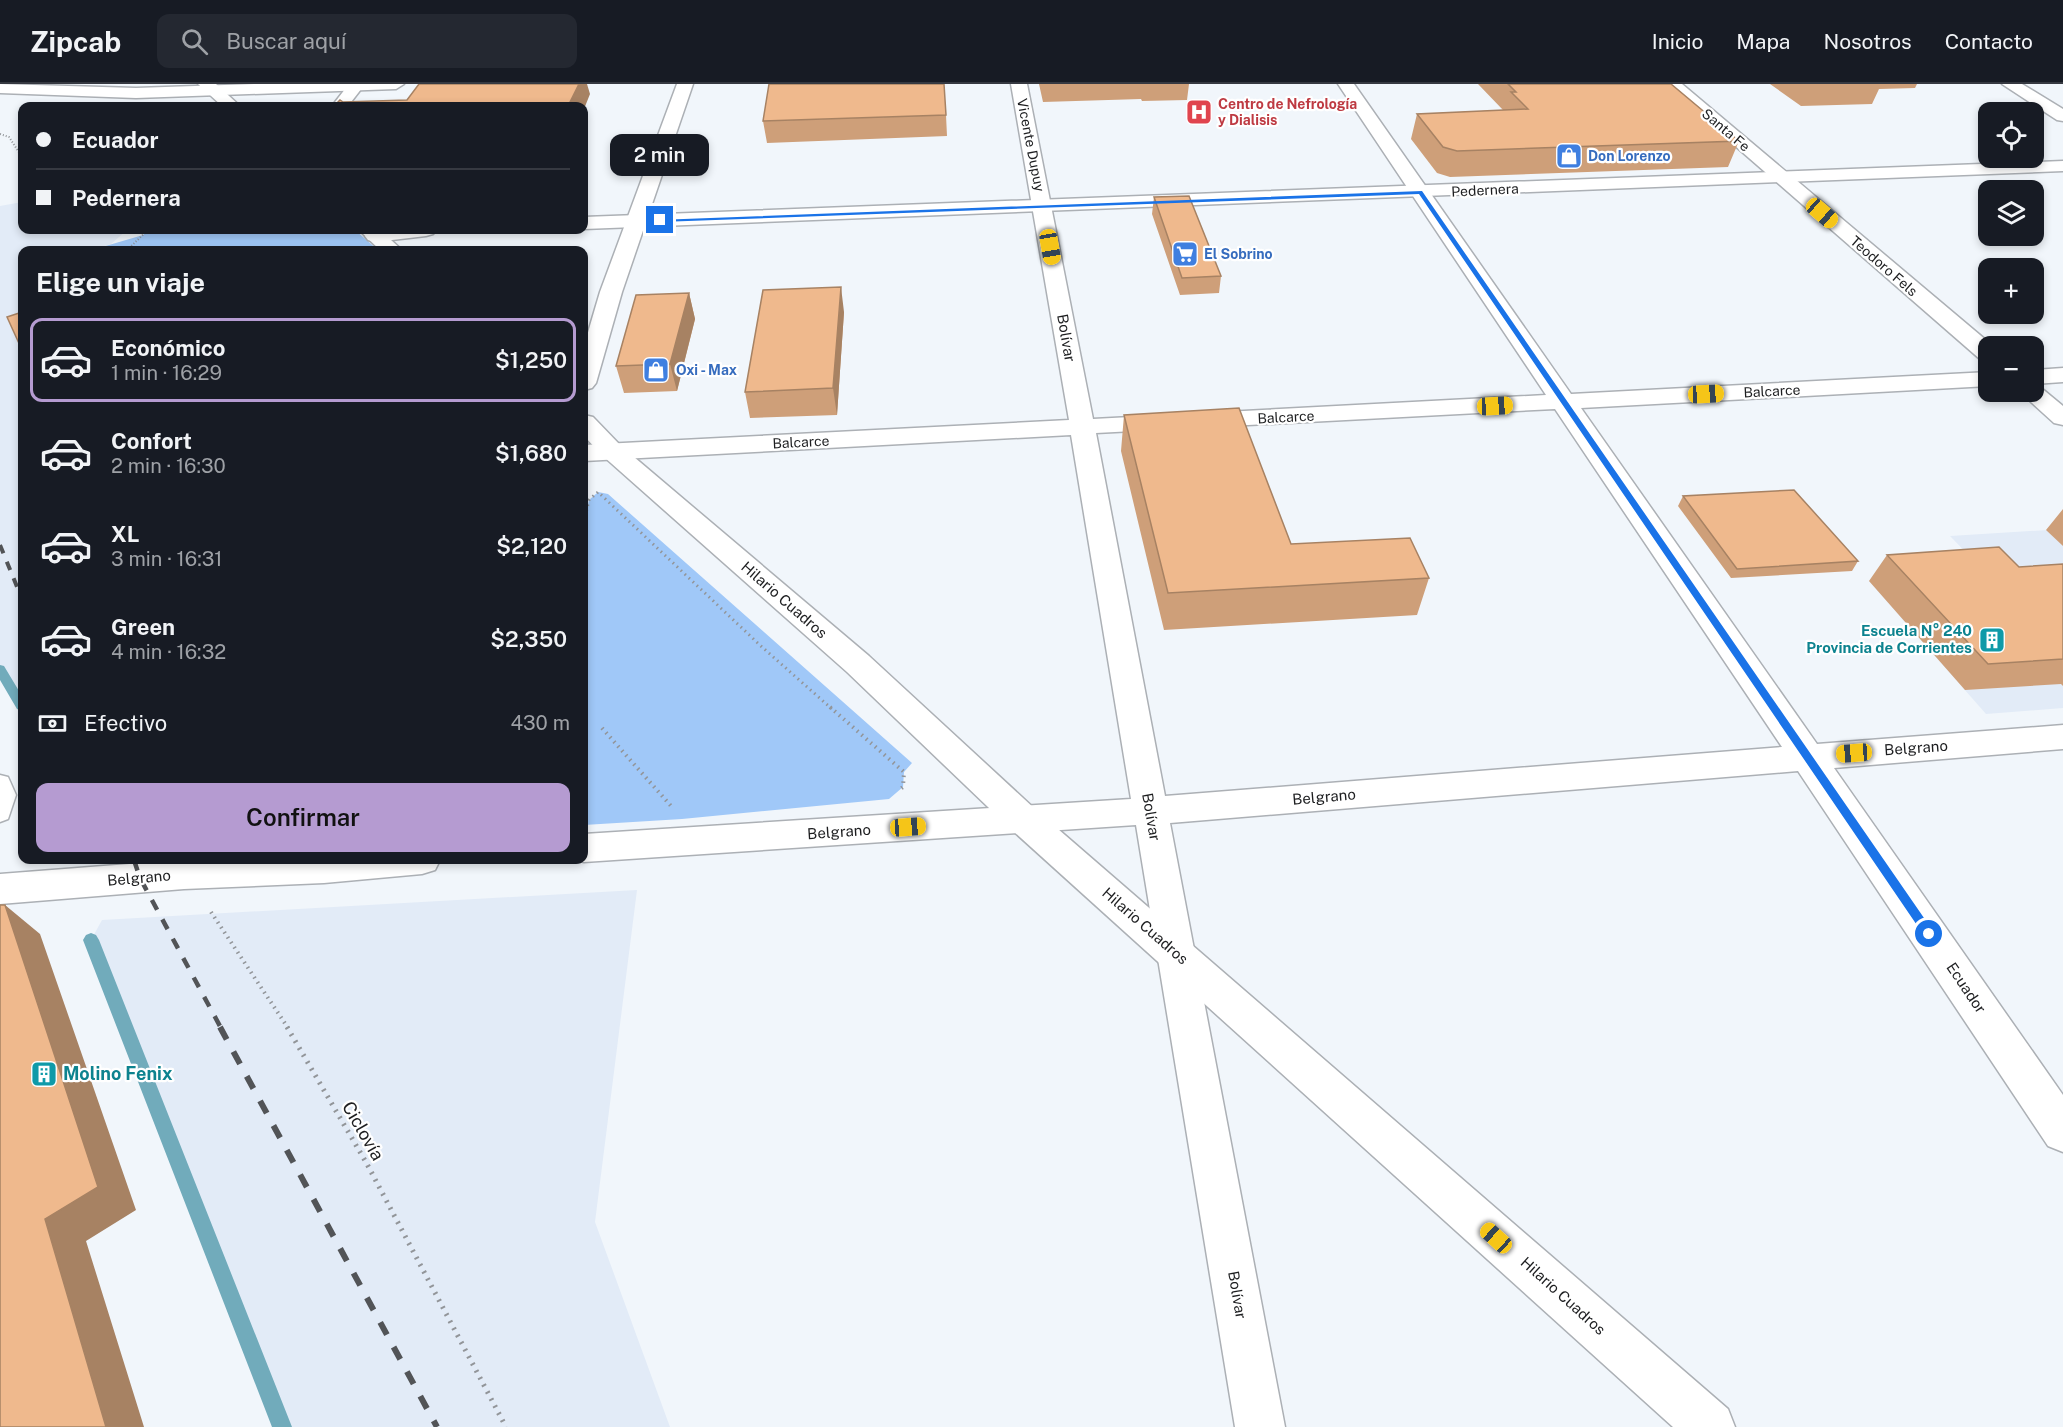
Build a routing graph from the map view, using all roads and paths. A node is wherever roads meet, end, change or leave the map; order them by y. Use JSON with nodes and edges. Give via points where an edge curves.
{"nodes":[{"id":1,"x":396,"y":84,"type":"edge"},
{"id":2,"x":685,"y":84,"type":"edge"},
{"id":3,"x":1019,"y":84,"type":"edge"},
{"id":4,"x":1346,"y":84,"type":"edge"},
{"id":5,"x":1672,"y":84,"type":"edge"},
{"id":6,"x":2010,"y":84,"type":"edge"},
{"id":7,"x":357,"y":85,"type":"edge"},
{"id":8,"x":209,"y":87,"type":"edge"},
{"id":9,"x":0,"y":88,"type":"edge"},
{"id":10,"x":227,"y":102,"type":"edge"},
{"id":11,"x":343,"y":102,"type":"edge"},
{"id":12,"x":2063,"y":116,"type":"edge"},
{"id":13,"x":0,"y":134,"type":"edge"},
{"id":14,"x":18,"y":151,"type":"edge"},
{"id":15,"x":2063,"y":166,"type":"edge"},
{"id":16,"x":1780,"y":177,"type":"junction"},
{"id":17,"x":1420,"y":192,"type":"junction"},
{"id":18,"x":1043,"y":206,"type":"junction"},
{"id":19,"x":636,"y":221,"type":"junction"},
{"id":20,"x":588,"y":223,"type":"edge"},
{"id":21,"x":144,"y":234,"type":"edge"},
{"id":22,"x":373,"y":234,"type":"edge"},
{"id":23,"x":131,"y":246,"type":"edge"},
{"id":24,"x":387,"y":246,"type":"edge"},
{"id":25,"x":1978,"y":346,"type":"edge"},
{"id":26,"x":588,"y":370,"type":"edge"},
{"id":27,"x":2063,"y":375,"type":"edge"},
{"id":28,"x":2044,"y":376,"type":"edge"},
{"id":29,"x":1978,"y":380,"type":"edge"},
{"id":30,"x":1564,"y":402,"type":"junction"},
{"id":31,"x":2044,"y":402,"type":"edge"},
{"id":32,"x":2063,"y":418,"type":"edge"},
{"id":33,"x":1082,"y":428,"type":"junction"},
{"id":34,"x":588,"y":431,"type":"edge"},
{"id":35,"x":598,"y":452,"type":"edge"},
{"id":36,"x":588,"y":504,"type":"edge"},
{"id":37,"x":602,"y":728,"type":"dead end"},
{"id":38,"x":2063,"y":737,"type":"edge"},
{"id":39,"x":1808,"y":756,"type":"junction"},
{"id":40,"x":0,"y":783,"type":"edge"},
{"id":41,"x":896,"y":793,"type":"dead end"},
{"id":42,"x":675,"y":810,"type":"dead end"},
{"id":43,"x":1150,"y":811,"type":"junction"},
{"id":44,"x":0,"y":813,"type":"edge"},
{"id":45,"x":1024,"y":820,"type":"junction"},
{"id":46,"x":588,"y":848,"type":"edge"},
{"id":47,"x":373,"y":864,"type":"edge"},
{"id":48,"x":184,"y":873,"type":"junction"},
{"id":49,"x":0,"y":889,"type":"edge"},
{"id":50,"x":1176,"y":953,"type":"junction"},
{"id":51,"x":2063,"y":1131,"type":"edge"},
{"id":52,"x":506,"y":1427,"type":"edge"},
{"id":53,"x":1260,"y":1427,"type":"edge"},
{"id":54,"x":1710,"y":1427,"type":"edge"}],
"edges":[{"from":1,"to":7,"type":"street"},
{"from":2,"to":19,"type":"street"},
{"from":3,"to":18,"type":"street","name":"Vicente Dupuy"},
{"from":4,"to":17,"type":"street","name":"Ecuador"},
{"from":5,"to":16,"type":"street","name":"Santa Fe"},
{"from":6,"to":12,"type":"street"},
{"from":7,"to":8,"type":"street"},
{"from":7,"to":11,"type":"street"},
{"from":8,"to":9,"type":"street","via":[[136,93]]},
{"from":8,"to":10,"type":"street"},
{"from":13,"to":14,"type":"path","via":[[9,137]]},
{"from":15,"to":16,"type":"street","name":"Pedernera"},
{"from":16,"to":17,"type":"street","name":"Pedernera"},
{"from":16,"to":25,"type":"street","name":"Teodoro Fels"},
{"from":17,"to":18,"type":"street","name":"Pedernera"},
{"from":17,"to":30,"type":"street","name":"Ecuador"},
{"from":18,"to":19,"type":"street","name":"Pedernera"},
{"from":18,"to":33,"type":"street","name":"Bolívar"},
{"from":19,"to":20,"type":"street","name":"Pedernera"},
{"from":19,"to":26,"type":"street"},
{"from":21,"to":23,"type":"path"},
{"from":22,"to":24,"type":"street"},
{"from":27,"to":28,"type":"street"},
{"from":29,"to":30,"type":"street","name":"Balcarce"},
{"from":30,"to":33,"type":"street","name":"Balcarce"},
{"from":30,"to":39,"type":"street","name":"Ecuador"},
{"from":31,"to":32,"type":"street"},
{"from":33,"to":35,"type":"street","name":"Balcarce"},
{"from":33,"to":43,"type":"street","name":"Bolívar"},
{"from":34,"to":35,"type":"street","name":"Hilario Cuadros"},
{"from":35,"to":45,"type":"street","name":"Hilario Cuadros","via":[[858,664]]},
{"from":36,"to":41,"type":"path","via":[[598,492],[762,647],[904,772],[903,787]]},
{"from":37,"to":42,"type":"path"},
{"from":38,"to":39,"type":"street","name":"Belgrano"},
{"from":39,"to":43,"type":"street","name":"Belgrano"},
{"from":39,"to":51,"type":"street","name":"Ecuador"},
{"from":40,"to":44,"type":"lane","via":[[5,795]]},
{"from":43,"to":45,"type":"street","name":"Belgrano"},
{"from":43,"to":50,"type":"street","name":"Bolívar"},
{"from":45,"to":46,"type":"street","name":"Belgrano"},
{"from":45,"to":50,"type":"street","name":"Hilario Cuadros"},
{"from":47,"to":48,"type":"street","name":"Belgrano"},
{"from":48,"to":49,"type":"street","name":"Belgrano"},
{"from":48,"to":52,"type":"path","name":"Ciclovía","via":[[258,978],[392,1206]]},
{"from":50,"to":53,"type":"street","name":"Bolívar"},
{"from":50,"to":54,"type":"street","name":"Hilario Cuadros"}]}
